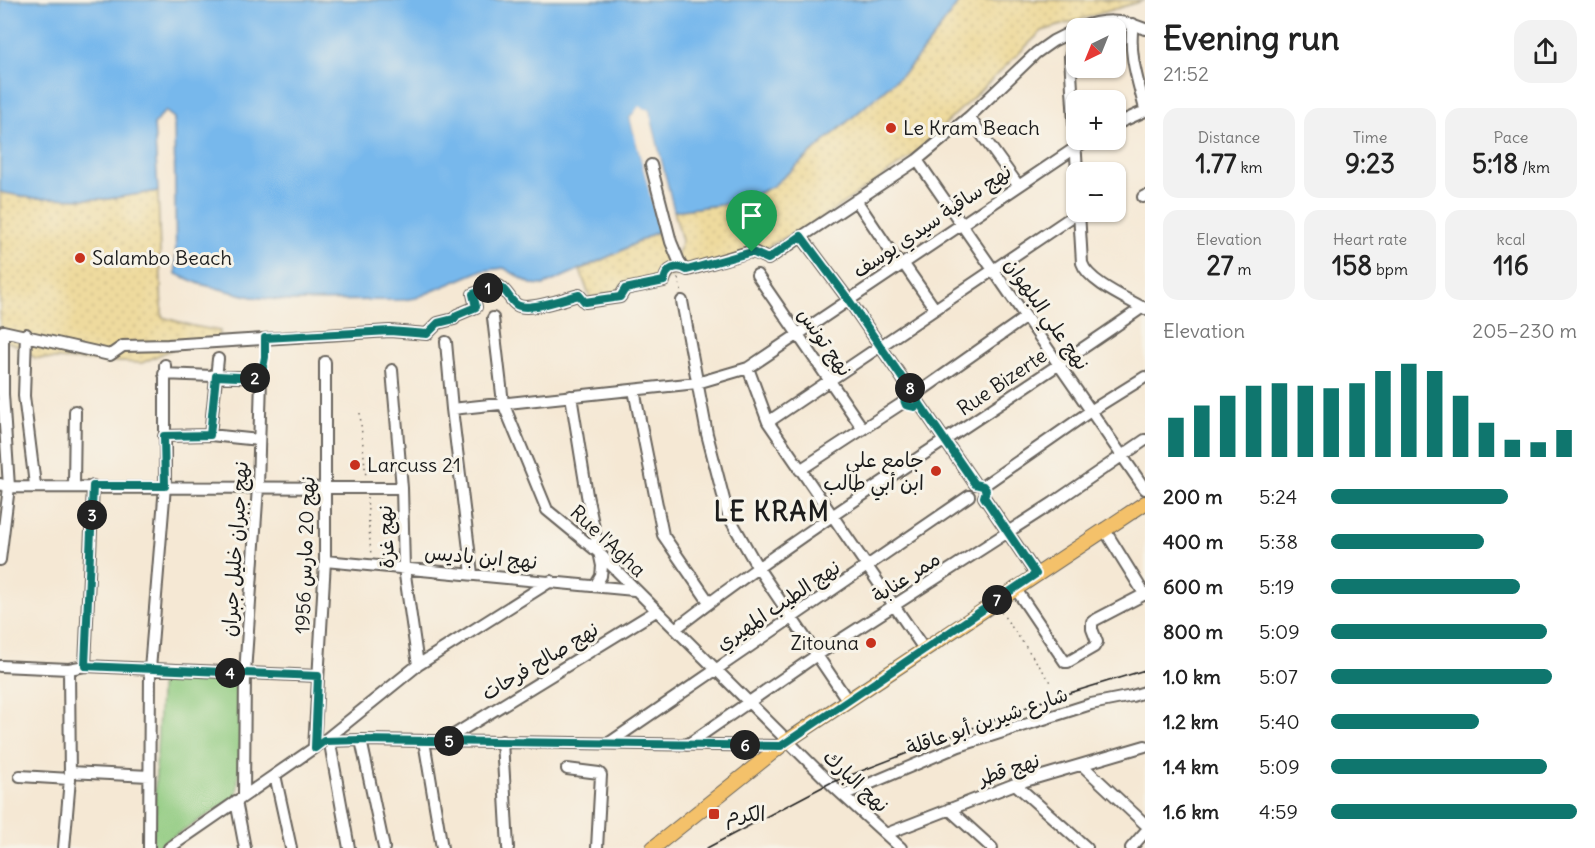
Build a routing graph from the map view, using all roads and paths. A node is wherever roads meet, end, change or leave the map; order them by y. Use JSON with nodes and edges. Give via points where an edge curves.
{"nodes":[{"id":1,"x":1126,"y":23,"type":"edge"},
{"id":2,"x":1133,"y":24,"type":"junction"},
{"id":3,"x":1145,"y":29,"type":"edge"},
{"id":4,"x":1066,"y":35,"type":"edge"},
{"id":5,"x":1145,"y":110,"type":"edge"},
{"id":6,"x":969,"y":117,"type":"junction"},
{"id":7,"x":1126,"y":119,"type":"edge"},
{"id":8,"x":1070,"y":150,"type":"edge"},
{"id":9,"x":917,"y":160,"type":"junction"},
{"id":10,"x":651,"y":165,"type":"dead end"},
{"id":11,"x":1017,"y":184,"type":"junction"},
{"id":12,"x":856,"y":200,"type":"junction"},
{"id":13,"x":1066,"y":221,"type":"edge"},
{"id":14,"x":1080,"y":222,"type":"edge"},
{"id":15,"x":962,"y":223,"type":"junction"},
{"id":16,"x":801,"y":236,"type":"junction"},
{"id":17,"x":901,"y":263,"type":"junction"},
{"id":18,"x":679,"y":267,"type":"junction"},
{"id":19,"x":994,"y":269,"type":"junction"},
{"id":20,"x":757,"y":275,"type":"dead end"},
{"id":21,"x":848,"y":299,"type":"junction"},
{"id":22,"x":682,"y":301,"type":"joint"},
{"id":23,"x":1144,"y":308,"type":"edge"},
{"id":24,"x":935,"y":309,"type":"junction"},
{"id":25,"x":1026,"y":317,"type":"junction"},
{"id":26,"x":493,"y":318,"type":"dead end"},
{"id":27,"x":26,"y":334,"type":"junction"},
{"id":28,"x":799,"y":334,"type":"junction"},
{"id":29,"x":265,"y":338,"type":"junction"},
{"id":30,"x":446,"y":342,"type":"dead end"},
{"id":31,"x":880,"y":345,"type":"junction"},
{"id":32,"x":218,"y":359,"type":"dead end"},
{"id":33,"x":325,"y":362,"type":"dead end"},
{"id":34,"x":1060,"y":365,"type":"junction"},
{"id":35,"x":748,"y":368,"type":"junction"},
{"id":36,"x":392,"y":370,"type":"dead end"},
{"id":37,"x":216,"y":376,"type":"junction"},
{"id":38,"x":1145,"y":377,"type":"edge"},
{"id":39,"x":261,"y":378,"type":"junction"},
{"id":40,"x":830,"y":379,"type":"junction"},
{"id":41,"x":697,"y":383,"type":"junction"},
{"id":42,"x":634,"y":390,"type":"junction"},
{"id":43,"x":2,"y":394,"type":"edge"},
{"id":44,"x":916,"y":395,"type":"junction"},
{"id":45,"x":24,"y":396,"type":"junction"},
{"id":46,"x":571,"y":396,"type":"junction"},
{"id":47,"x":503,"y":403,"type":"junction"},
{"id":48,"x":452,"y":409,"type":"junction"},
{"id":49,"x":1092,"y":410,"type":"junction"},
{"id":50,"x":75,"y":411,"type":"dead end"},
{"id":51,"x":360,"y":413,"type":"dead end"},
{"id":52,"x":768,"y":422,"type":"junction"},
{"id":53,"x":863,"y":429,"type":"junction"},
{"id":54,"x":210,"y":435,"type":"junction"},
{"id":55,"x":164,"y":436,"type":"junction"},
{"id":56,"x":259,"y":440,"type":"junction"},
{"id":57,"x":1145,"y":440,"type":"edge"},
{"id":58,"x":946,"y":441,"type":"junction"},
{"id":59,"x":1122,"y":456,"type":"junction"},
{"id":60,"x":800,"y":470,"type":"junction"},
{"id":61,"x":5,"y":485,"type":"edge"},
{"id":62,"x":35,"y":485,"type":"junction"},
{"id":63,"x":74,"y":486,"type":"junction"},
{"id":64,"x":93,"y":486,"type":"junction"},
{"id":65,"x":165,"y":486,"type":"junction"},
{"id":66,"x":258,"y":487,"type":"junction"},
{"id":67,"x":325,"y":488,"type":"junction"},
{"id":68,"x":367,"y":488,"type":"junction"},
{"id":69,"x":402,"y":488,"type":"junction"},
{"id":70,"x":981,"y":489,"type":"junction"},
{"id":71,"x":1145,"y":489,"type":"edge"},
{"id":72,"x":1145,"y":503,"type":"edge"},
{"id":73,"x":832,"y":516,"type":"junction"},
{"id":74,"x":1104,"y":529,"type":"junction"},
{"id":75,"x":1008,"y":532,"type":"junction"},
{"id":76,"x":598,"y":552,"type":"junction"},
{"id":77,"x":0,"y":560,"type":"edge"},
{"id":78,"x":325,"y":561,"type":"junction"},
{"id":79,"x":372,"y":566,"type":"junction"},
{"id":80,"x":868,"y":566,"type":"junction"},
{"id":81,"x":404,"y":568,"type":"junction"},
{"id":82,"x":758,"y":568,"type":"junction"},
{"id":83,"x":472,"y":573,"type":"junction"},
{"id":84,"x":1036,"y":574,"type":"junction"},
{"id":85,"x":551,"y":581,"type":"junction"},
{"id":86,"x":595,"y":586,"type":"junction"},
{"id":87,"x":1015,"y":588,"type":"junction"},
{"id":88,"x":634,"y":590,"type":"junction"},
{"id":89,"x":1145,"y":594,"type":"edge"},
{"id":90,"x":709,"y":602,"type":"junction"},
{"id":91,"x":994,"y":602,"type":"junction"},
{"id":92,"x":894,"y":605,"type":"junction"},
{"id":93,"x":656,"y":611,"type":"junction"},
{"id":94,"x":792,"y":617,"type":"junction"},
{"id":95,"x":675,"y":629,"type":"junction"},
{"id":96,"x":924,"y":649,"type":"junction"},
{"id":97,"x":818,"y":655,"type":"junction"},
{"id":98,"x":418,"y":665,"type":"junction"},
{"id":99,"x":0,"y":666,"type":"edge"},
{"id":100,"x":85,"y":666,"type":"junction"},
{"id":101,"x":69,"y":669,"type":"junction"},
{"id":102,"x":150,"y":669,"type":"junction"},
{"id":103,"x":715,"y":670,"type":"junction"},
{"id":104,"x":245,"y":673,"type":"junction"},
{"id":105,"x":318,"y":676,"type":"junction"},
{"id":106,"x":1053,"y":685,"type":"dead end"},
{"id":107,"x":1145,"y":692,"type":"edge"},
{"id":108,"x":848,"y":701,"type":"junction"},
{"id":109,"x":749,"y":703,"type":"junction"},
{"id":110,"x":361,"y":740,"type":"junction"},
{"id":111,"x":424,"y":741,"type":"junction"},
{"id":112,"x":443,"y":741,"type":"junction"},
{"id":113,"x":502,"y":741,"type":"junction"},
{"id":114,"x":784,"y":743,"type":"junction"},
{"id":115,"x":608,"y":744,"type":"junction"},
{"id":116,"x":687,"y":745,"type":"junction"},
{"id":117,"x":323,"y":746,"type":"junction"},
{"id":118,"x":1145,"y":746,"type":"edge"},
{"id":119,"x":1082,"y":765,"type":"junction"},
{"id":120,"x":567,"y":769,"type":"dead end"},
{"id":121,"x":275,"y":775,"type":"junction"},
{"id":122,"x":20,"y":776,"type":"dead end"},
{"id":123,"x":70,"y":776,"type":"junction"},
{"id":124,"x":148,"y":776,"type":"junction"},
{"id":125,"x":1015,"y":784,"type":"junction"},
{"id":126,"x":843,"y":795,"type":"junction"},
{"id":127,"x":240,"y":798,"type":"junction"},
{"id":128,"x":949,"y":809,"type":"junction"},
{"id":129,"x":1145,"y":824,"type":"edge"},
{"id":130,"x":1145,"y":832,"type":"edge"},
{"id":131,"x":886,"y":834,"type":"junction"},
{"id":132,"x":64,"y":848,"type":"edge"},
{"id":133,"x":149,"y":848,"type":"edge"},
{"id":134,"x":169,"y":848,"type":"edge"},
{"id":135,"x":246,"y":848,"type":"edge"},
{"id":136,"x":291,"y":848,"type":"edge"},
{"id":137,"x":349,"y":848,"type":"edge"},
{"id":138,"x":384,"y":848,"type":"edge"},
{"id":139,"x":442,"y":848,"type":"edge"},
{"id":140,"x":508,"y":848,"type":"edge"},
{"id":141,"x":597,"y":848,"type":"edge"},
{"id":142,"x":654,"y":848,"type":"edge"},
{"id":143,"x":901,"y":848,"type":"edge"},
{"id":144,"x":992,"y":848,"type":"edge"},
{"id":145,"x":1087,"y":848,"type":"edge"},
{"id":146,"x":1131,"y":848,"type":"edge"}],
"edges":[{"from":1,"to":2,"type":"street"},
{"from":2,"to":3,"type":"street"},
{"from":2,"to":5,"type":"street","via":[[1133,60]]},
{"from":4,"to":6,"type":"street","via":[[1036,52]]},
{"from":5,"to":7,"type":"street"},
{"from":6,"to":9,"type":"street"},
{"from":6,"to":11,"type":"street"},
{"from":8,"to":11,"type":"street","name":"نهج ساقية سيدي يوسف"},
{"from":9,"to":12,"type":"street"},
{"from":9,"to":15,"type":"street","name":"نهج علي البلهوان"},
{"from":10,"to":18,"type":"street"},
{"from":11,"to":15,"type":"street","name":"نهج ساقية سيدي يوسف"},
{"from":12,"to":16,"type":"street"},
{"from":12,"to":17,"type":"street"},
{"from":13,"to":19,"type":"street"},
{"from":14,"to":23,"type":"street","via":[[1084,270]]},
{"from":15,"to":17,"type":"street","name":"نهج ساقية سيدي يوسف"},
{"from":15,"to":19,"type":"street","name":"نهج علي البلهوان"},
{"from":16,"to":18,"type":"street","via":[[768,259],[752,252],[688,270]]},
{"from":16,"to":21,"type":"street"},
{"from":17,"to":21,"type":"street","name":"نهج ساقية سيدي يوسف"},
{"from":17,"to":24,"type":"street"},
{"from":18,"to":22,"type":"path"},
{"from":18,"to":29,"type":"street","via":[[669,270],[663,281],[625,289],[620,297],[585,302],[579,295],[520,307],[497,285],[473,294],[476,307],[438,323],[427,334],[390,331]]},
{"from":19,"to":24,"type":"street"},
{"from":19,"to":25,"type":"street","name":"نهج علي البلهوان"},
{"from":20,"to":28,"type":"street","name":"نهج تونس"},
{"from":21,"to":28,"type":"street","name":"نهج ساقية سيدي يوسف"},
{"from":21,"to":31,"type":"street"},
{"from":22,"to":41,"type":"street"},
{"from":23,"to":34,"type":"street","name":"Rue Bizerte"},
{"from":24,"to":31,"type":"street"},
{"from":25,"to":34,"type":"street","name":"نهج علي البلهوان"},
{"from":25,"to":44,"type":"street"},
{"from":26,"to":47,"type":"street","name":"Rue l'Agha"},
{"from":27,"to":29,"type":"street","via":[[110,355],[123,346]]},
{"from":27,"to":43,"type":"street","via":[[3,331]]},
{"from":27,"to":45,"type":"street"},
{"from":28,"to":35,"type":"street","name":"نهج ساقية سيدي يوسف"},
{"from":28,"to":40,"type":"street","name":"نهج تونس"},
{"from":29,"to":39,"type":"path"},
{"from":30,"to":48,"type":"street"},
{"from":31,"to":40,"type":"street"},
{"from":31,"to":44,"type":"street"},
{"from":32,"to":37,"type":"street"},
{"from":33,"to":67,"type":"street","name":"نهج 20 مارس 1956"},
{"from":34,"to":49,"type":"street","name":"نهج علي البلهوان"},
{"from":34,"to":58,"type":"street","name":"Rue Bizerte"},
{"from":35,"to":41,"type":"street","name":"نهج ساقية سيدي يوسف"},
{"from":35,"to":52,"type":"street"},
{"from":36,"to":69,"type":"street","name":"نهج غزة"},
{"from":37,"to":39,"type":"street"},
{"from":37,"to":54,"type":"street"},
{"from":37,"to":55,"type":"street","via":[[165,369]]},
{"from":38,"to":49,"type":"street"},
{"from":39,"to":56,"type":"street","name":"نهج جبران خليل جبران"},
{"from":40,"to":52,"type":"street"},
{"from":40,"to":53,"type":"street","name":"نهج تونس"},
{"from":41,"to":42,"type":"street","name":"نهج ساقية سيدي يوسف"},
{"from":41,"to":82,"type":"street","via":[[728,515]]},
{"from":42,"to":46,"type":"street","name":"نهج ساقية سيدي يوسف"},
{"from":42,"to":90,"type":"street","via":[[663,535]]},
{"from":43,"to":45,"type":"street"},
{"from":43,"to":61,"type":"street"},
{"from":44,"to":53,"type":"street","via":[[912,407],[904,402]]},
{"from":44,"to":58,"type":"street"},
{"from":45,"to":62,"type":"street"},
{"from":46,"to":47,"type":"street","name":"نهج ساقية سيدي يوسف"},
{"from":46,"to":76,"type":"street"},
{"from":47,"to":48,"type":"street","name":"نهج ساقية سيدي يوسف"},
{"from":47,"to":76,"type":"street","name":"Rue l'Agha","via":[[548,510]]},
{"from":48,"to":83,"type":"street"},
{"from":49,"to":59,"type":"street","name":"نهج علي البلهوان"},
{"from":49,"to":70,"type":"street"},
{"from":50,"to":63,"type":"street"},
{"from":51,"to":68,"type":"path"},
{"from":52,"to":60,"type":"street"},
{"from":53,"to":60,"type":"street"},
{"from":54,"to":55,"type":"street"},
{"from":54,"to":56,"type":"street"},
{"from":55,"to":65,"type":"street"},
{"from":56,"to":66,"type":"street","name":"نهج جبران خليل جبران"},
{"from":57,"to":59,"type":"street","name":"ممر عنابة"},
{"from":58,"to":70,"type":"street"},
{"from":58,"to":73,"type":"street","name":"Rue Bizerte"},
{"from":59,"to":71,"type":"street","name":"نهج علي البلهوان"},
{"from":59,"to":75,"type":"street","name":"ممر عنابة"},
{"from":60,"to":73,"type":"street"},
{"from":61,"to":62,"type":"street"},
{"from":61,"to":77,"type":"street"},
{"from":62,"to":63,"type":"street"},
{"from":63,"to":64,"type":"street"},
{"from":64,"to":65,"type":"street"},
{"from":64,"to":100,"type":"street"},
{"from":65,"to":66,"type":"street"},
{"from":65,"to":102,"type":"street"},
{"from":66,"to":67,"type":"street"},
{"from":66,"to":104,"type":"street","name":"نهج جبران خليل جبران"},
{"from":67,"to":68,"type":"street"},
{"from":67,"to":78,"type":"street","name":"نهج 20 مارس 1956"},
{"from":68,"to":69,"type":"street"},
{"from":68,"to":79,"type":"path"},
{"from":69,"to":81,"type":"street","name":"نهج غزة"},
{"from":70,"to":75,"type":"street"},
{"from":70,"to":80,"type":"street","name":"نهج الطيب المهيري","via":[[977,501],[969,496]]},
{"from":72,"to":74,"type":"main road"},
{"from":73,"to":80,"type":"street"},
{"from":73,"to":82,"type":"street","name":"Rue Bizerte"},
{"from":74,"to":84,"type":"main road"},
{"from":74,"to":89,"type":"street"},
{"from":75,"to":84,"type":"street"},
{"from":75,"to":92,"type":"street","name":"ممر عنابة"},
{"from":76,"to":86,"type":"street","via":[[603,571]]},
{"from":76,"to":88,"type":"street","name":"Rue l'Agha"},
{"from":78,"to":79,"type":"street","name":"نهج ابن باديس"},
{"from":78,"to":105,"type":"street","name":"نهج 20 مارس 1956"},
{"from":79,"to":81,"type":"street","name":"نهج ابن باديس"},
{"from":80,"to":92,"type":"street"},
{"from":80,"to":94,"type":"street","name":"نهج الطيب المهيري"},
{"from":81,"to":83,"type":"street","name":"نهج ابن باديس"},
{"from":81,"to":98,"type":"street","name":"نهج غزة"},
{"from":82,"to":90,"type":"street","name":"Rue Bizerte"},
{"from":82,"to":94,"type":"street"},
{"from":83,"to":85,"type":"street","name":"نهج ابن باديس"},
{"from":84,"to":87,"type":"main road"},
{"from":85,"to":86,"type":"street","name":"نهج ابن باديس"},
{"from":85,"to":98,"type":"street"},
{"from":86,"to":88,"type":"street","name":"نهج ابن باديس"},
{"from":87,"to":89,"type":"street","via":[[1065,662],[1094,647],[1092,622]]},
{"from":87,"to":91,"type":"main road"},
{"from":88,"to":93,"type":"street","name":"Rue l'Agha"},
{"from":90,"to":95,"type":"street","name":"Rue Bizerte"},
{"from":91,"to":96,"type":"main road"},
{"from":91,"to":106,"type":"path"},
{"from":92,"to":96,"type":"street"},
{"from":92,"to":97,"type":"street","name":"ممر عنابة"},
{"from":93,"to":95,"type":"street","name":"Rue l'Agha"},
{"from":93,"to":112,"type":"street","name":"نهج صالح فرحات"},
{"from":94,"to":97,"type":"street"},
{"from":94,"to":103,"type":"street","name":"نهج الطيب المهيري"},
{"from":95,"to":103,"type":"street","name":"Rue l'Agha"},
{"from":96,"to":108,"type":"main road"},
{"from":97,"to":108,"type":"street"},
{"from":97,"to":109,"type":"street","name":"ممر عنابة"},
{"from":98,"to":117,"type":"street"},
{"from":99,"to":101,"type":"street"},
{"from":100,"to":101,"type":"street"},
{"from":100,"to":102,"type":"street"},
{"from":101,"to":123,"type":"street"},
{"from":102,"to":104,"type":"street"},
{"from":102,"to":124,"type":"street"},
{"from":103,"to":109,"type":"street","name":"Rue l'Agha"},
{"from":103,"to":115,"type":"street","name":"نهج الطيب المهيري"},
{"from":104,"to":105,"type":"street"},
{"from":104,"to":127,"type":"street","name":"نهج جبران خليل جبران"},
{"from":105,"to":117,"type":"street","name":"نهج 20 مارس 1956"},
{"from":107,"to":126,"type":"street","name":"شارع شيرين أبو عاقلة","via":[[1091,704],[958,746]]},
{"from":108,"to":114,"type":"main road"},
{"from":109,"to":114,"type":"street","name":"Rue l'Agha"},
{"from":109,"to":116,"type":"street","name":"ممر عنابة"},
{"from":110,"to":111,"type":"street"},
{"from":110,"to":117,"type":"street"},
{"from":110,"to":138,"type":"street"},
{"from":111,"to":112,"type":"street"},
{"from":111,"to":139,"type":"street"},
{"from":112,"to":113,"type":"street"},
{"from":113,"to":115,"type":"street"},
{"from":113,"to":140,"type":"street"},
{"from":114,"to":116,"type":"street"},
{"from":114,"to":126,"type":"street","name":"نهج البارك"},
{"from":114,"to":142,"type":"main road"},
{"from":115,"to":116,"type":"street"},
{"from":117,"to":121,"type":"street"},
{"from":117,"to":137,"type":"street","name":"نهج 20 مارس 1956"},
{"from":118,"to":119,"type":"street","name":"نهج قطر"},
{"from":119,"to":125,"type":"street","name":"نهج قطر"},
{"from":119,"to":129,"type":"street"},
{"from":120,"to":141,"type":"street","via":[[601,775]]},
{"from":121,"to":127,"type":"street"},
{"from":121,"to":136,"type":"street"},
{"from":122,"to":123,"type":"street"},
{"from":123,"to":124,"type":"street"},
{"from":123,"to":132,"type":"street"},
{"from":124,"to":133,"type":"street"},
{"from":125,"to":128,"type":"street","name":"نهج قطر"},
{"from":125,"to":145,"type":"street"},
{"from":126,"to":131,"type":"street","name":"نهج البارك"},
{"from":127,"to":134,"type":"street"},
{"from":127,"to":135,"type":"street","name":"نهج جبران خليل جبران"},
{"from":128,"to":131,"type":"street","name":"نهج قطر"},
{"from":128,"to":144,"type":"street"},
{"from":130,"to":146,"type":"street"},
{"from":131,"to":143,"type":"street","name":"نهج البارك"}]}
